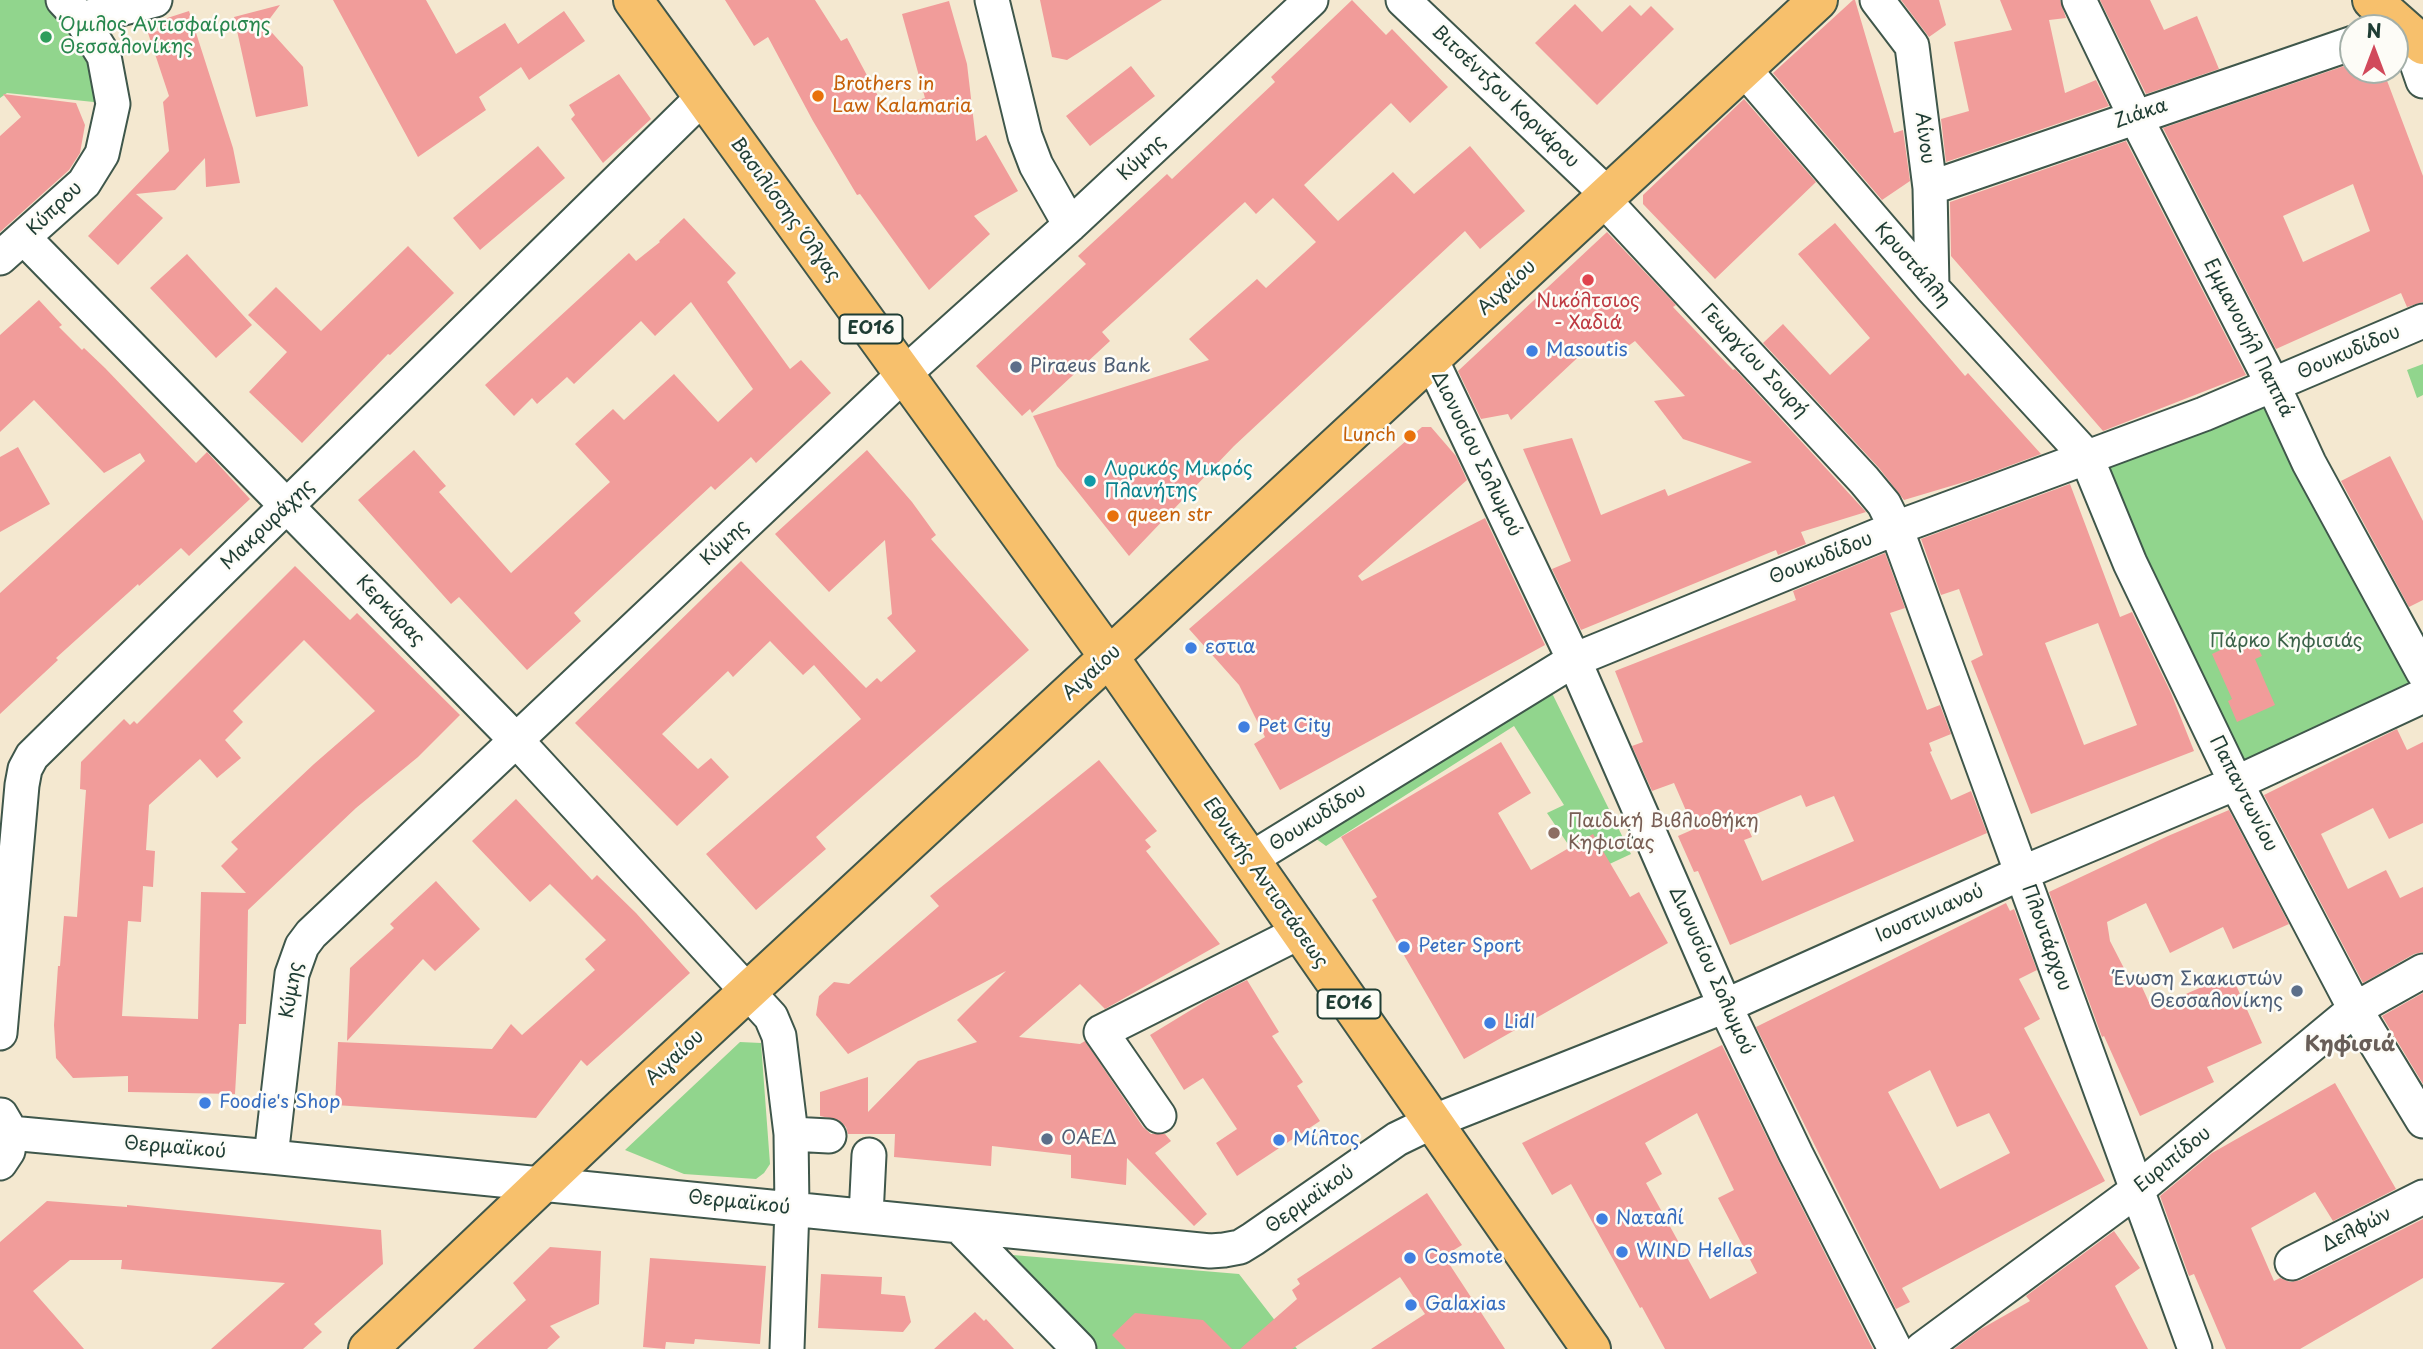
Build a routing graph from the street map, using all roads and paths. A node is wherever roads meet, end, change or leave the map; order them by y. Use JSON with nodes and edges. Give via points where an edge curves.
{"nodes":[{"id":1,"x":155,"y":0,"type":"edge"},
{"id":2,"x":633,"y":0,"type":"edge"},
{"id":3,"x":992,"y":0,"type":"edge"},
{"id":4,"x":1311,"y":0,"type":"edge"},
{"id":5,"x":1403,"y":0,"type":"edge"},
{"id":6,"x":1818,"y":0,"type":"edge"},
{"id":7,"x":1877,"y":0,"type":"edge"},
{"id":8,"x":2079,"y":0,"type":"edge"},
{"id":9,"x":2372,"y":0,"type":"edge"},
{"id":10,"x":72,"y":9,"type":"edge"},
{"id":11,"x":2387,"y":14,"type":"edge"},
{"id":12,"x":2409,"y":39,"type":"edge"},
{"id":13,"x":2339,"y":48,"type":"edge"},
{"id":14,"x":1744,"y":69,"type":"junction"},
{"id":15,"x":2423,"y":81,"type":"edge"},
{"id":16,"x":703,"y":97,"type":"junction"},
{"id":17,"x":2135,"y":116,"type":"junction"},
{"id":18,"x":1930,"y":188,"type":"junction"},
{"id":19,"x":1606,"y":197,"type":"junction"},
{"id":20,"x":1070,"y":225,"type":"junction"},
{"id":21,"x":12,"y":248,"type":"edge"},
{"id":22,"x":1932,"y":288,"type":"junction"},
{"id":23,"x":2423,"y":321,"type":"edge"},
{"id":24,"x":1431,"y":359,"type":"junction"},
{"id":25,"x":904,"y":374,"type":"junction"},
{"id":26,"x":2273,"y":385,"type":"junction"},
{"id":27,"x":2086,"y":456,"type":"junction"},
{"id":28,"x":288,"y":505,"type":"junction"},
{"id":29,"x":1896,"y":528,"type":"junction"},
{"id":30,"x":1109,"y":657,"type":"junction"},
{"id":31,"x":1574,"y":660,"type":"junction"},
{"id":32,"x":2423,"y":672,"type":"edge"},
{"id":33,"x":2423,"y":696,"type":"edge"},
{"id":34,"x":516,"y":740,"type":"junction"},
{"id":35,"x":2236,"y":783,"type":"junction"},
{"id":36,"x":10,"y":798,"type":"edge"},
{"id":37,"x":1250,"y":860,"type":"junction"},
{"id":38,"x":2022,"y":873,"type":"junction"},
{"id":39,"x":1300,"y":933,"type":"junction"},
{"id":40,"x":2423,"y":971,"type":"edge"},
{"id":41,"x":747,"y":991,"type":"junction"},
{"id":42,"x":1725,"y":1006,"type":"junction"},
{"id":43,"x":2355,"y":1009,"type":"junction"},
{"id":44,"x":0,"y":1033,"type":"edge"},
{"id":45,"x":1159,"y":1116,"type":"dead end"},
{"id":46,"x":2423,"y":1121,"type":"edge"},
{"id":47,"x":1432,"y":1122,"type":"junction"},
{"id":48,"x":791,"y":1134,"type":"junction"},
{"id":49,"x":829,"y":1136,"type":"dead end"},
{"id":50,"x":3,"y":1137,"type":"edge"},
{"id":51,"x":869,"y":1155,"type":"dead end"},
{"id":52,"x":271,"y":1157,"type":"junction"},
{"id":53,"x":542,"y":1184,"type":"junction"},
{"id":54,"x":2137,"y":1190,"type":"junction"},
{"id":55,"x":2423,"y":1197,"type":"edge"},
{"id":56,"x":792,"y":1208,"type":"junction"},
{"id":57,"x":866,"y":1216,"type":"junction"},
{"id":58,"x":959,"y":1226,"type":"junction"},
{"id":59,"x":2292,"y":1263,"type":"dead end"},
{"id":60,"x":368,"y":1349,"type":"edge"},
{"id":61,"x":787,"y":1349,"type":"edge"},
{"id":62,"x":1079,"y":1349,"type":"edge"},
{"id":63,"x":1591,"y":1349,"type":"edge"},
{"id":64,"x":1895,"y":1349,"type":"edge"},
{"id":65,"x":1922,"y":1349,"type":"edge"},
{"id":66,"x":2194,"y":1349,"type":"edge"}],
"edges":[{"from":1,"to":10,"type":"street"},
{"from":2,"to":16,"type":"main road","name":"Βασιλίσσης Όλγας","number":"ΕΟ16"},
{"from":3,"to":20,"type":"street","via":[[1035,165]]},
{"from":4,"to":20,"type":"street","name":"Κύμης"},
{"from":5,"to":19,"type":"street","name":"Βιτσέντζου Κορνάρου"},
{"from":6,"to":14,"type":"main road","name":"Αιγαίου"},
{"from":7,"to":18,"type":"street","name":"Αίνου","via":[[1912,46]]},
{"from":8,"to":17,"type":"street","name":"Εμμανουήλ Παππά"},
{"from":9,"to":11,"type":"main road"},
{"from":10,"to":21,"type":"street","name":"Κύπρου","via":[[104,56],[113,104],[102,154],[84,183]]},
{"from":12,"to":15,"type":"street"},
{"from":13,"to":17,"type":"street","name":"Ζιάκα"},
{"from":14,"to":19,"type":"main road","name":"Αιγαίου"},
{"from":14,"to":22,"type":"street","name":"Κρυστάλλη"},
{"from":16,"to":25,"type":"main road","name":"Βασιλίσσης Όλγας","number":"ΕΟ16"},
{"from":16,"to":28,"type":"street","name":"Μακρυράχης"},
{"from":17,"to":18,"type":"street","name":"Ζιάκα"},
{"from":17,"to":26,"type":"street","name":"Εμμανουήλ Παππά"},
{"from":18,"to":22,"type":"street","name":"Αίνου"},
{"from":19,"to":24,"type":"main road","name":"Αιγαίου"},
{"from":19,"to":29,"type":"street","name":"Γεωργίου Σουρή","via":[[1864,480]]},
{"from":20,"to":25,"type":"street","name":"Κύμης"},
{"from":21,"to":28,"type":"street","name":"Κερκύρας"},
{"from":22,"to":27,"type":"street","name":"Κρυστάλλη"},
{"from":23,"to":26,"type":"street","name":"Θουκυδίδου"},
{"from":24,"to":30,"type":"main road","name":"Αιγαίου"},
{"from":24,"to":31,"type":"street","name":"Διονυσίου Σολωμού"},
{"from":25,"to":30,"type":"main road","name":"Βασιλίσσης Όλγας","number":"ΕΟ16"},
{"from":25,"to":34,"type":"street","name":"Κύμης"},
{"from":26,"to":27,"type":"street","name":"Θουκυδίδου"},
{"from":26,"to":32,"type":"street","name":"Εμμανουήλ Παππά","via":[[2309,463]]},
{"from":27,"to":29,"type":"street","name":"Θουκυδίδου"},
{"from":27,"to":35,"type":"street","name":"Παπαντωνίου","via":[[2130,563]]},
{"from":28,"to":34,"type":"street","name":"Κερκύρας"},
{"from":28,"to":36,"type":"street","name":"Μακρυράχης","via":[[42,744]]},
{"from":29,"to":31,"type":"street","name":"Θουκυδίδου"},
{"from":29,"to":38,"type":"street","name":"Πλουτάρχου"},
{"from":30,"to":37,"type":"main road","name":"Εθνικής Αντιστάσεως","number":"ΕΟ16"},
{"from":30,"to":41,"type":"main road","name":"Αιγαίου"},
{"from":31,"to":37,"type":"street","name":"Θουκυδίδου"},
{"from":31,"to":42,"type":"street","name":"Διονυσίου Σολωμού"},
{"from":33,"to":35,"type":"street","name":"Ιουστινιανού"},
{"from":34,"to":41,"type":"street","name":"Κερκύρας"},
{"from":34,"to":52,"type":"street","name":"Κύμης","via":[[302,946],[292,974]]},
{"from":35,"to":38,"type":"street","name":"Ιουστινιανού"},
{"from":35,"to":43,"type":"street","name":"Παπαντωνίου"},
{"from":36,"to":44,"type":"street","name":"Μακρυράχης"},
{"from":37,"to":39,"type":"main road","name":"Εθνικής Αντιστάσεως","number":"ΕΟ16"},
{"from":38,"to":42,"type":"street","name":"Ιουστινιανού"},
{"from":38,"to":54,"type":"street","name":"Πλουτάρχου"},
{"from":39,"to":45,"type":"street","via":[[1101,1032]]},
{"from":39,"to":47,"type":"main road","name":"Εθνικής Αντιστάσεως","number":"ΕΟ16"},
{"from":40,"to":43,"type":"street","name":"Ευριπίδου"},
{"from":41,"to":48,"type":"street","name":"Κερκύρας","via":[[771,1017],[779,1036]]},
{"from":41,"to":53,"type":"main road","name":"Αιγαίου"},
{"from":42,"to":47,"type":"street","name":"Ιουστινιανού"},
{"from":42,"to":64,"type":"street","name":"Διονυσίου Σολωμού"},
{"from":43,"to":46,"type":"street","name":"Παπαντωνίου"},
{"from":43,"to":54,"type":"street","name":"Ευριπίδου"},
{"from":47,"to":58,"type":"street","name":"Θερμαϊκού","via":[[1397,1139],[1240,1247],[1210,1251]]},
{"from":47,"to":63,"type":"main road","name":"Εθνικής Αντιστάσεως","number":"ΕΟ16"},
{"from":48,"to":49,"type":"street"},
{"from":48,"to":56,"type":"street","name":"Κερκύρας"},
{"from":50,"to":52,"type":"street","name":"Θερμαϊκού"},
{"from":51,"to":57,"type":"street"},
{"from":52,"to":53,"type":"street","name":"Θερμαϊκού"},
{"from":53,"to":56,"type":"street","name":"Θερμαϊκού"},
{"from":53,"to":60,"type":"main road","name":"Αιγαίου"},
{"from":54,"to":65,"type":"street","name":"Ευριπίδου"},
{"from":54,"to":66,"type":"street","name":"Πλουτάρχου"},
{"from":55,"to":59,"type":"street","name":"Δελφών"},
{"from":56,"to":57,"type":"street","name":"Θερμαϊκού"},
{"from":56,"to":61,"type":"street","name":"Κερκύρας"},
{"from":57,"to":58,"type":"street","name":"Θερμαϊκού"},
{"from":58,"to":62,"type":"street"}]}
